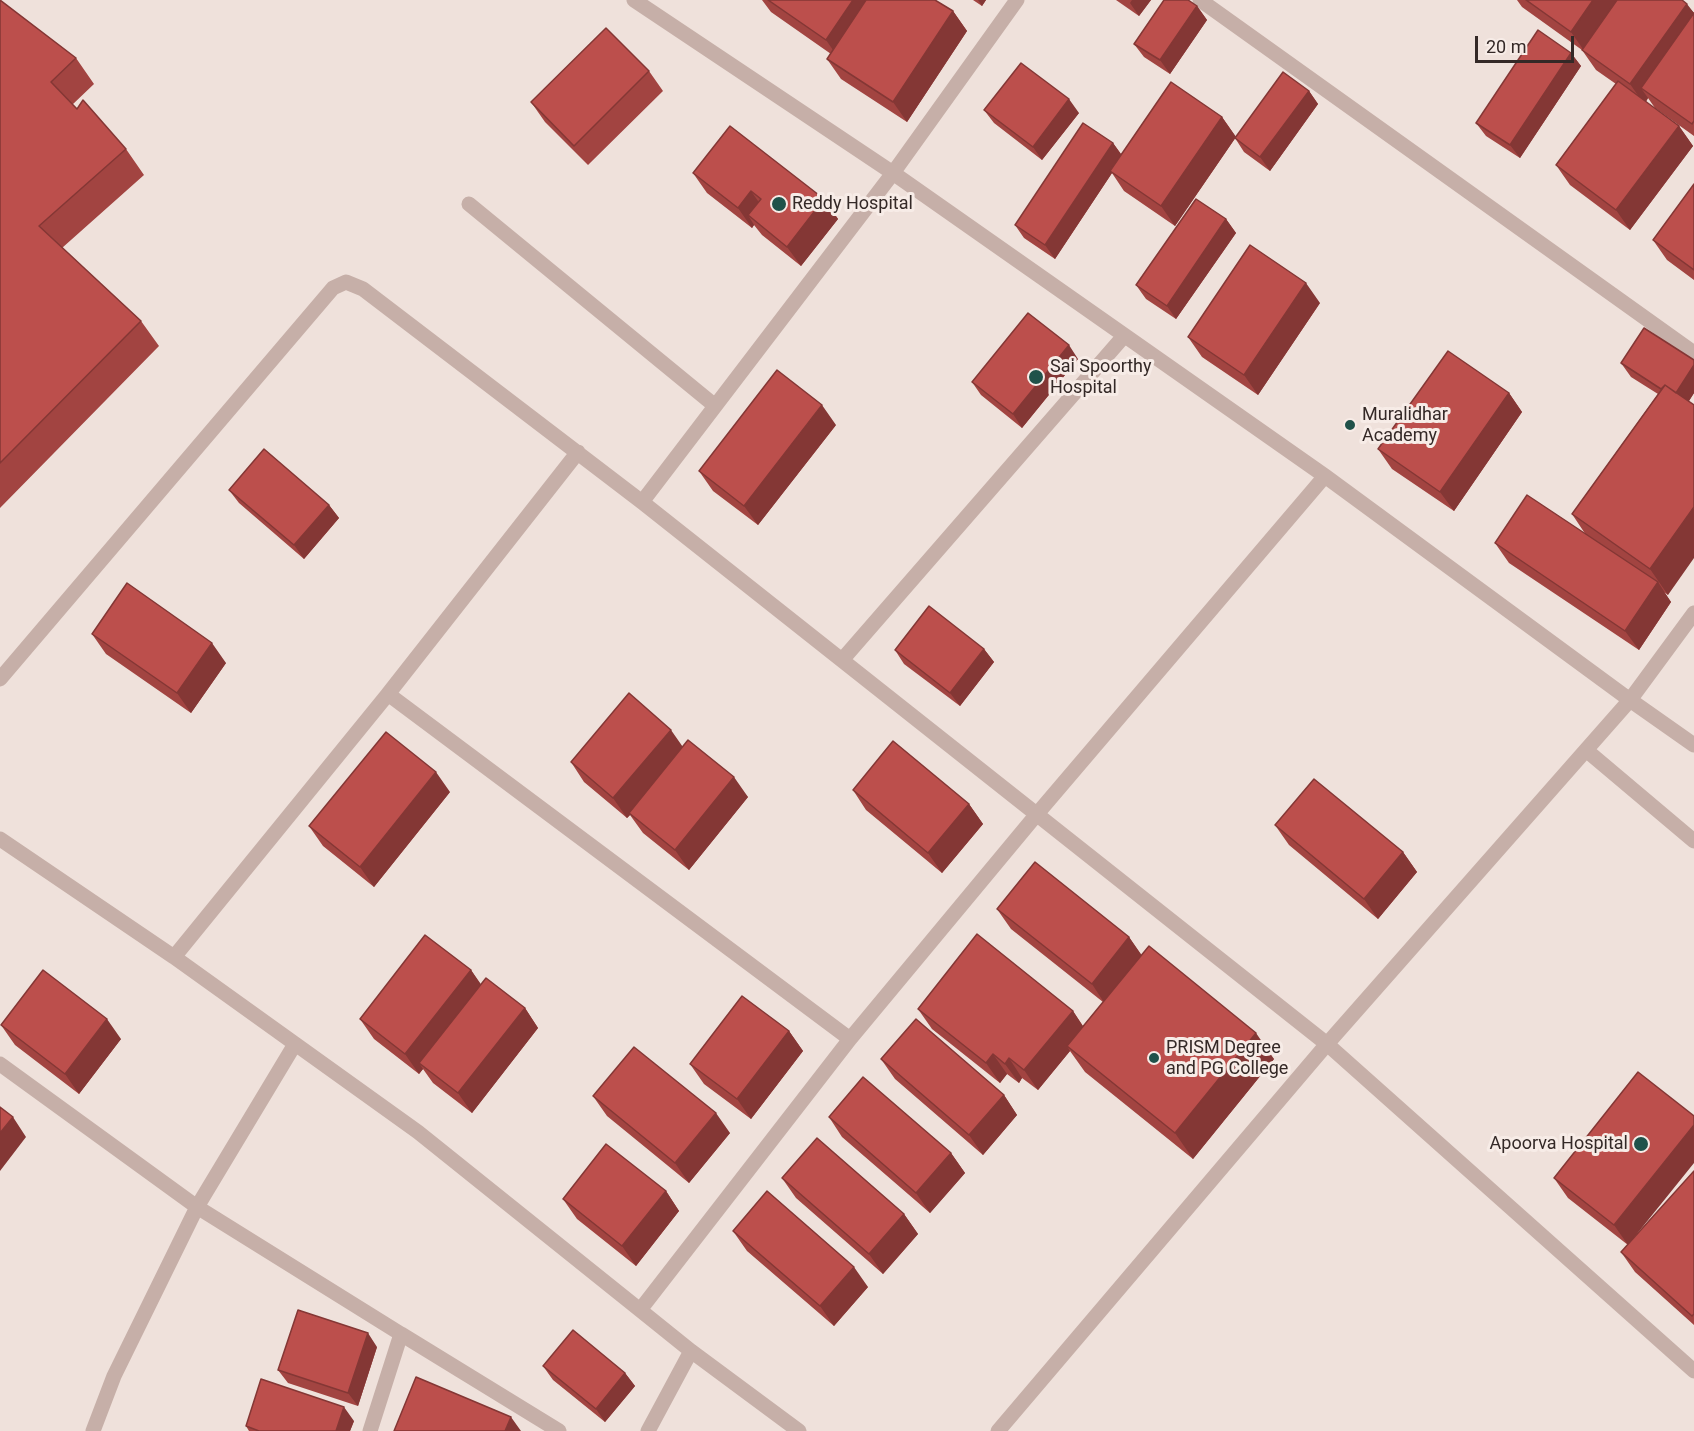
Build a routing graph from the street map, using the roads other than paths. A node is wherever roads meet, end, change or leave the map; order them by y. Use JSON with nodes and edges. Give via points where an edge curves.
{"nodes":[{"id":1,"x":634,"y":0,"type":"edge"},
{"id":2,"x":1017,"y":0,"type":"edge"},
{"id":3,"x":1200,"y":0,"type":"edge"},
{"id":4,"x":893,"y":173,"type":"junction"},
{"id":5,"x":470,"y":204,"type":"dead end"},
{"id":6,"x":1124,"y":336,"type":"junction"},
{"id":7,"x":1694,"y":353,"type":"edge"},
{"id":8,"x":714,"y":405,"type":"junction"},
{"id":9,"x":578,"y":452,"type":"junction"},
{"id":10,"x":1325,"y":476,"type":"junction"},
{"id":11,"x":642,"y":502,"type":"junction"},
{"id":12,"x":1694,"y":613,"type":"edge"},
{"id":13,"x":842,"y":660,"type":"junction"},
{"id":14,"x":0,"y":680,"type":"edge"},
{"id":15,"x":388,"y":694,"type":"junction"},
{"id":16,"x":1630,"y":700,"type":"junction"},
{"id":17,"x":1694,"y":745,"type":"edge"},
{"id":18,"x":1586,"y":750,"type":"junction"},
{"id":19,"x":1037,"y":813,"type":"junction"},
{"id":20,"x":0,"y":839,"type":"edge"},
{"id":21,"x":1694,"y":842,"type":"edge"},
{"id":22,"x":174,"y":957,"type":"junction"},
{"id":23,"x":850,"y":1039,"type":"junction"},
{"id":24,"x":296,"y":1044,"type":"junction"},
{"id":25,"x":1328,"y":1044,"type":"junction"},
{"id":26,"x":0,"y":1064,"type":"edge"},
{"id":27,"x":197,"y":1207,"type":"junction"},
{"id":28,"x":640,"y":1310,"type":"junction"},
{"id":29,"x":401,"y":1334,"type":"junction"},
{"id":30,"x":691,"y":1351,"type":"junction"},
{"id":31,"x":1694,"y":1371,"type":"edge"},
{"id":32,"x":93,"y":1431,"type":"edge"},
{"id":33,"x":370,"y":1431,"type":"edge"},
{"id":34,"x":558,"y":1431,"type":"edge"},
{"id":35,"x":648,"y":1431,"type":"edge"},
{"id":36,"x":799,"y":1431,"type":"edge"},
{"id":37,"x":998,"y":1431,"type":"edge"}],
"edges":[{"from":1,"to":4,"type":"street"},
{"from":2,"to":4,"type":"street"},
{"from":3,"to":7,"type":"street"},
{"from":4,"to":6,"type":"street"},
{"from":4,"to":8,"type":"street"},
{"from":5,"to":8,"type":"street"},
{"from":6,"to":10,"type":"street"},
{"from":6,"to":13,"type":"street"},
{"from":8,"to":11,"type":"street"},
{"from":9,"to":11,"type":"street"},
{"from":9,"to":14,"type":"street","via":[[363,289],[346,282],[333,288]]},
{"from":9,"to":15,"type":"street"},
{"from":10,"to":16,"type":"street"},
{"from":10,"to":19,"type":"street"},
{"from":11,"to":13,"type":"street"},
{"from":12,"to":16,"type":"street"},
{"from":13,"to":19,"type":"street"},
{"from":15,"to":22,"type":"street"},
{"from":15,"to":23,"type":"street"},
{"from":16,"to":17,"type":"street"},
{"from":16,"to":18,"type":"street"},
{"from":18,"to":21,"type":"street"},
{"from":18,"to":25,"type":"street"},
{"from":19,"to":23,"type":"street"},
{"from":19,"to":25,"type":"street"},
{"from":20,"to":22,"type":"street"},
{"from":22,"to":24,"type":"street"},
{"from":23,"to":28,"type":"street"},
{"from":24,"to":27,"type":"street"},
{"from":24,"to":28,"type":"street","via":[[418,1132]]},
{"from":25,"to":31,"type":"street"},
{"from":25,"to":37,"type":"street"},
{"from":26,"to":27,"type":"street"},
{"from":27,"to":29,"type":"street"},
{"from":27,"to":32,"type":"street","via":[[114,1377]]},
{"from":28,"to":30,"type":"street"},
{"from":29,"to":33,"type":"street"},
{"from":29,"to":34,"type":"street"},
{"from":30,"to":35,"type":"street"},
{"from":30,"to":36,"type":"street"}]}
